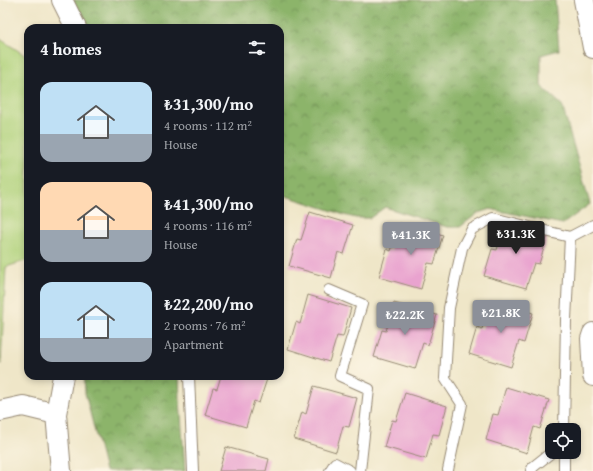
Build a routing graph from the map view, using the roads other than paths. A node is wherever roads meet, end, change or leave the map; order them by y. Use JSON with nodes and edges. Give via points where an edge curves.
{"nodes":[{"id":1,"x":62,"y":0,"type":"edge"},
{"id":2,"x":584,"y":0,"type":"edge"},
{"id":3,"x":74,"y":24,"type":"edge"},
{"id":4,"x":593,"y":48,"type":"edge"},
{"id":5,"x":593,"y":225,"type":"edge"},
{"id":6,"x":570,"y":237,"type":"junction"},
{"id":7,"x":329,"y":290,"type":"dead end"},
{"id":8,"x":593,"y":333,"type":"edge"},
{"id":9,"x":593,"y":376,"type":"edge"},
{"id":10,"x":62,"y":380,"type":"edge"},
{"id":11,"x":189,"y":380,"type":"edge"},
{"id":12,"x":0,"y":411,"type":"edge"},
{"id":13,"x":56,"y":414,"type":"junction"},
{"id":14,"x":564,"y":423,"type":"edge"},
{"id":15,"x":545,"y":458,"type":"edge"},
{"id":16,"x":564,"y":459,"type":"edge"},
{"id":17,"x":61,"y":471,"type":"edge"},
{"id":18,"x":193,"y":471,"type":"edge"},
{"id":19,"x":330,"y":471,"type":"edge"},
{"id":20,"x":350,"y":471,"type":"edge"},
{"id":21,"x":360,"y":471,"type":"edge"},
{"id":22,"x":447,"y":471,"type":"edge"},
{"id":23,"x":531,"y":471,"type":"edge"},
{"id":24,"x":564,"y":471,"type":"edge"}],
"edges":[{"from":1,"to":3,"type":"street"},
{"from":2,"to":4,"type":"street"},
{"from":5,"to":6,"type":"lane"},
{"from":6,"to":14,"type":"lane"},
{"from":6,"to":22,"type":"lane","via":[[493,218],[472,229],[462,248],[449,308],[445,378],[462,404]]},
{"from":7,"to":21,"type":"lane","via":[[362,304],[340,376],[369,389]]},
{"from":8,"to":9,"type":"street","via":[[590,339]]},
{"from":10,"to":13,"type":"street"},
{"from":11,"to":18,"type":"lane"},
{"from":12,"to":13,"type":"street","via":[[23,406]]},
{"from":13,"to":17,"type":"street"},
{"from":15,"to":23,"type":"lane"},
{"from":16,"to":24,"type":"lane"},
{"from":19,"to":20,"type":"lane","via":[[335,463]]}]}
